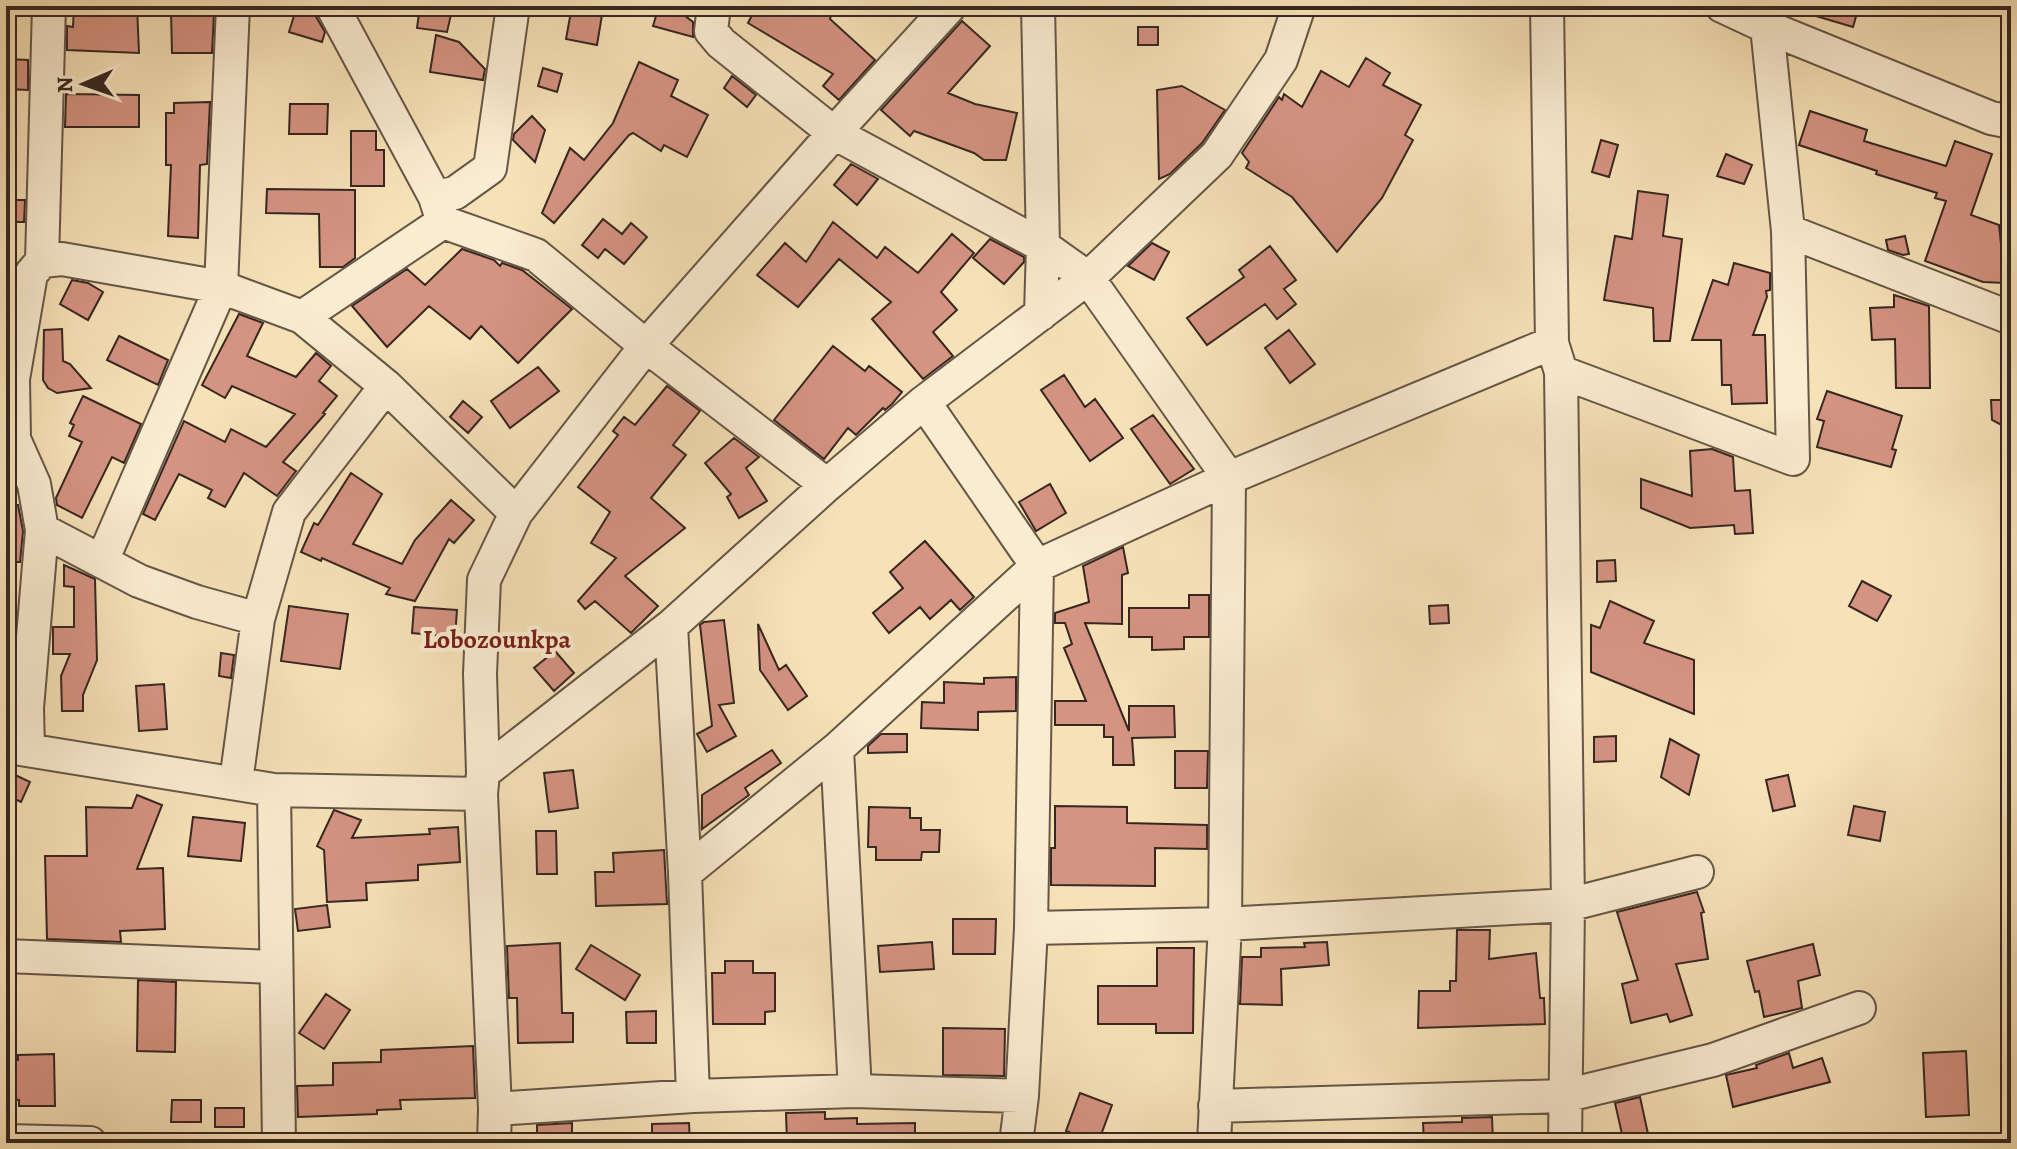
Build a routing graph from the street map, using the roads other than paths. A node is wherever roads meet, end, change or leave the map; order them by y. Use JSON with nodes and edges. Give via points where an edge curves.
{"nodes":[{"id":1,"x":49,"y":6,"type":"edge"},
{"id":2,"x":233,"y":6,"type":"edge"},
{"id":3,"x":332,"y":6,"type":"edge"},
{"id":4,"x":513,"y":6,"type":"edge"},
{"id":5,"x":714,"y":6,"type":"edge"},
{"id":6,"x":950,"y":6,"type":"edge"},
{"id":7,"x":1038,"y":6,"type":"edge"},
{"id":8,"x":1299,"y":6,"type":"edge"},
{"id":9,"x":1547,"y":6,"type":"edge"},
{"id":10,"x":1722,"y":6,"type":"edge"},
{"id":11,"x":1768,"y":16,"type":"edge"},
{"id":12,"x":2011,"y":122,"type":"edge"},
{"id":13,"x":834,"y":133,"type":"junction"},
{"id":14,"x":439,"y":210,"type":"junction"},
{"id":15,"x":1788,"y":231,"type":"junction"},
{"id":16,"x":1043,"y":246,"type":"junction"},
{"id":17,"x":42,"y":261,"type":"junction"},
{"id":18,"x":1088,"y":278,"type":"junction"},
{"id":19,"x":221,"y":287,"type":"junction"},
{"id":20,"x":1041,"y":314,"type":"junction"},
{"id":21,"x":302,"y":317,"type":"junction"},
{"id":22,"x":2011,"y":318,"type":"edge"},
{"id":23,"x":646,"y":346,"type":"junction"},
{"id":24,"x":1557,"y":358,"type":"junction"},
{"id":25,"x":386,"y":386,"type":"junction"},
{"id":26,"x":924,"y":402,"type":"junction"},
{"id":27,"x":1229,"y":478,"type":"junction"},
{"id":28,"x":827,"y":485,"type":"junction"},
{"id":29,"x":516,"y":513,"type":"junction"},
{"id":30,"x":42,"y":530,"type":"junction"},
{"id":31,"x":102,"y":561,"type":"junction"},
{"id":32,"x":1037,"y":566,"type":"junction"},
{"id":33,"x":258,"y":619,"type":"junction"},
{"id":34,"x":671,"y":626,"type":"junction"},
{"id":35,"x":17,"y":748,"type":"edge"},
{"id":36,"x":837,"y":749,"type":"junction"},
{"id":37,"x":236,"y":782,"type":"junction"},
{"id":38,"x":482,"y":783,"type":"junction"},
{"id":39,"x":274,"y":790,"type":"junction"},
{"id":40,"x":1697,"y":872,"type":"dead end"},
{"id":41,"x":685,"y":873,"type":"junction"},
{"id":42,"x":1568,"y":905,"type":"junction"},
{"id":43,"x":1225,"y":924,"type":"junction"},
{"id":44,"x":1031,"y":928,"type":"junction"},
{"id":45,"x":6,"y":956,"type":"edge"},
{"id":46,"x":275,"y":967,"type":"junction"},
{"id":47,"x":1859,"y":1008,"type":"dead end"},
{"id":48,"x":855,"y":1091,"type":"junction"},
{"id":49,"x":693,"y":1096,"type":"junction"},
{"id":50,"x":1022,"y":1096,"type":"junction"},
{"id":51,"x":1564,"y":1096,"type":"junction"},
{"id":52,"x":1215,"y":1106,"type":"junction"},
{"id":53,"x":495,"y":1109,"type":"junction"},
{"id":54,"x":6,"y":1141,"type":"edge"},
{"id":55,"x":90,"y":1143,"type":"edge"},
{"id":56,"x":279,"y":1143,"type":"edge"},
{"id":57,"x":494,"y":1143,"type":"edge"},
{"id":58,"x":1016,"y":1143,"type":"edge"},
{"id":59,"x":1214,"y":1143,"type":"edge"},
{"id":60,"x":1565,"y":1143,"type":"edge"}],
"edges":[{"from":1,"to":17,"type":"street"},
{"from":2,"to":19,"type":"street"},
{"from":3,"to":14,"type":"street"},
{"from":4,"to":14,"type":"street","via":[[490,168]]},
{"from":5,"to":13,"type":"street","via":[[711,31],[721,43]]},
{"from":6,"to":13,"type":"street"},
{"from":7,"to":16,"type":"street"},
{"from":8,"to":18,"type":"street","via":[[1281,60],[1217,155]]},
{"from":9,"to":24,"type":"street"},
{"from":10,"to":11,"type":"street"},
{"from":11,"to":12,"type":"street","via":[[1991,118]]},
{"from":11,"to":15,"type":"street"},
{"from":13,"to":16,"type":"street"},
{"from":13,"to":23,"type":"street"},
{"from":14,"to":21,"type":"street"},
{"from":14,"to":23,"type":"street","via":[[536,255]]},
{"from":15,"to":22,"type":"street"},
{"from":15,"to":24,"type":"street","via":[[1793,459]]},
{"from":16,"to":18,"type":"street"},
{"from":16,"to":20,"type":"street"},
{"from":17,"to":19,"type":"street","via":[[62,259]]},
{"from":17,"to":30,"type":"street","via":[[31,274],[13,409],[14,439],[34,484]]},
{"from":18,"to":20,"type":"street"},
{"from":18,"to":27,"type":"street"},
{"from":19,"to":21,"type":"street"},
{"from":19,"to":31,"type":"street"},
{"from":20,"to":26,"type":"street"},
{"from":21,"to":25,"type":"street"},
{"from":23,"to":28,"type":"street"},
{"from":23,"to":29,"type":"street"},
{"from":24,"to":27,"type":"street"},
{"from":24,"to":42,"type":"street"},
{"from":25,"to":29,"type":"street"},
{"from":25,"to":33,"type":"street","via":[[289,512]]},
{"from":26,"to":28,"type":"street"},
{"from":26,"to":32,"type":"street"},
{"from":27,"to":32,"type":"street"},
{"from":27,"to":43,"type":"street"},
{"from":28,"to":34,"type":"street"},
{"from":29,"to":38,"type":"street","via":[[484,580]]},
{"from":30,"to":31,"type":"street"},
{"from":30,"to":35,"type":"street","via":[[27,708]]},
{"from":31,"to":33,"type":"street","via":[[139,581]]},
{"from":32,"to":36,"type":"street"},
{"from":32,"to":44,"type":"street"},
{"from":33,"to":37,"type":"street"},
{"from":34,"to":38,"type":"street"},
{"from":34,"to":41,"type":"street"},
{"from":35,"to":37,"type":"street"},
{"from":36,"to":41,"type":"street"},
{"from":36,"to":48,"type":"street"},
{"from":37,"to":39,"type":"street"},
{"from":38,"to":39,"type":"street"},
{"from":38,"to":53,"type":"street"},
{"from":39,"to":46,"type":"street"},
{"from":40,"to":42,"type":"street"},
{"from":41,"to":49,"type":"street"},
{"from":42,"to":43,"type":"street"},
{"from":42,"to":51,"type":"street"},
{"from":43,"to":44,"type":"street"},
{"from":43,"to":52,"type":"street"},
{"from":44,"to":50,"type":"street"},
{"from":45,"to":46,"type":"street"},
{"from":46,"to":56,"type":"street"},
{"from":47,"to":51,"type":"street","via":[[1713,1060]]},
{"from":48,"to":49,"type":"street"},
{"from":48,"to":50,"type":"street"},
{"from":49,"to":53,"type":"street"},
{"from":50,"to":58,"type":"street"},
{"from":51,"to":52,"type":"street"},
{"from":51,"to":60,"type":"street"},
{"from":52,"to":59,"type":"street"},
{"from":53,"to":57,"type":"street"},
{"from":54,"to":55,"type":"street"}]}
